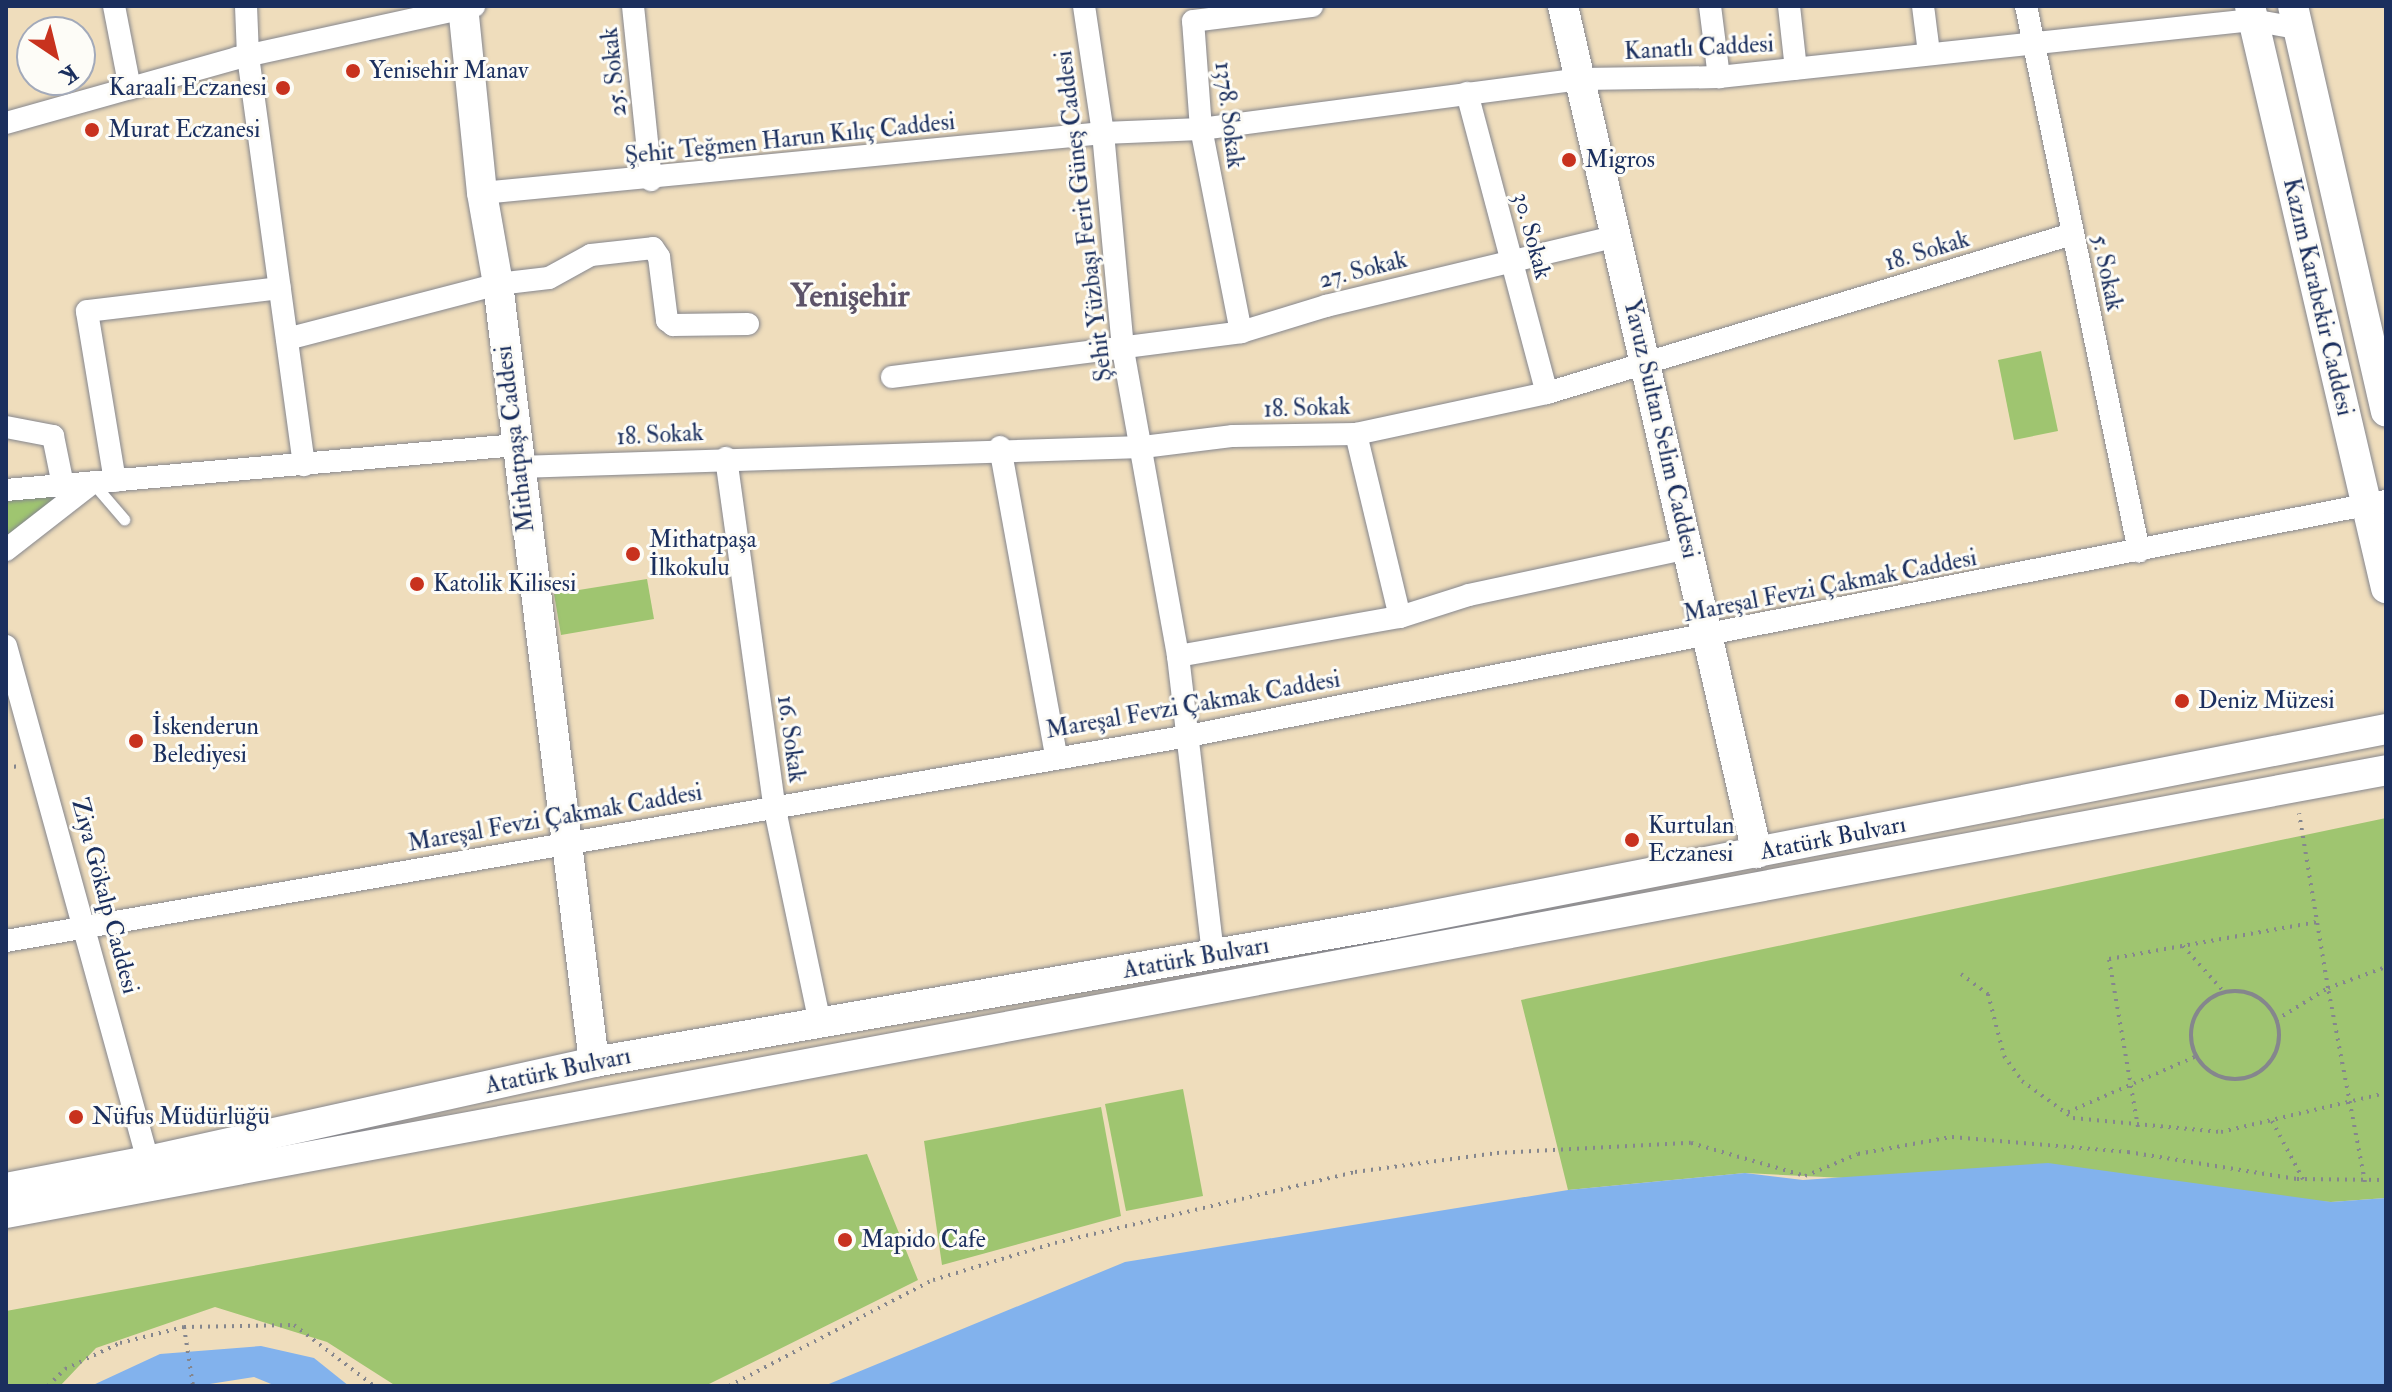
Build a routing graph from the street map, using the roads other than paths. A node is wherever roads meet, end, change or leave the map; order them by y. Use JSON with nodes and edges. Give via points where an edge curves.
{"nodes":[{"id":1,"x":114,"y":6,"type":"edge"},
{"id":2,"x":246,"y":6,"type":"edge"},
{"id":3,"x":467,"y":6,"type":"edge"},
{"id":4,"x":633,"y":6,"type":"edge"},
{"id":5,"x":1084,"y":6,"type":"edge"},
{"id":6,"x":1312,"y":6,"type":"edge"},
{"id":7,"x":1563,"y":6,"type":"edge"},
{"id":8,"x":1710,"y":6,"type":"edge"},
{"id":9,"x":1789,"y":6,"type":"edge"},
{"id":10,"x":1923,"y":6,"type":"edge"},
{"id":11,"x":2026,"y":6,"type":"edge"},
{"id":12,"x":2251,"y":13,"type":"edge"},
{"id":13,"x":2295,"y":17,"type":"edge"},
{"id":14,"x":2032,"y":41,"type":"junction"},
{"id":15,"x":1929,"y":53,"type":"junction"},
{"id":16,"x":248,"y":56,"type":"junction"},
{"id":17,"x":1796,"y":69,"type":"junction"},
{"id":18,"x":1719,"y":77,"type":"junction"},
{"id":19,"x":1582,"y":79,"type":"junction"},
{"id":20,"x":130,"y":88,"type":"junction"},
{"id":21,"x":1467,"y":93,"type":"junction"},
{"id":22,"x":6,"y":123,"type":"edge"},
{"id":23,"x":1201,"y":129,"type":"junction"},
{"id":24,"x":1103,"y":133,"type":"junction"},
{"id":25,"x":651,"y":180,"type":"junction"},
{"id":26,"x":482,"y":193,"type":"junction"},
{"id":27,"x":2072,"y":234,"type":"junction"},
{"id":28,"x":1617,"y":236,"type":"junction"},
{"id":29,"x":1511,"y":259,"type":"junction"},
{"id":30,"x":498,"y":284,"type":"junction"},
{"id":31,"x":280,"y":288,"type":"junction"},
{"id":32,"x":748,"y":324,"type":"dead end"},
{"id":33,"x":1241,"y":332,"type":"junction"},
{"id":34,"x":287,"y":339,"type":"junction"},
{"id":35,"x":1123,"y":350,"type":"junction"},
{"id":36,"x":1646,"y":363,"type":"junction"},
{"id":37,"x":892,"y":377,"type":"dead end"},
{"id":38,"x":1547,"y":393,"type":"junction"},
{"id":39,"x":2386,"y":411,"type":"edge"},
{"id":40,"x":6,"y":427,"type":"edge"},
{"id":41,"x":1356,"y":434,"type":"junction"},
{"id":42,"x":1000,"y":447,"type":"junction"},
{"id":43,"x":1143,"y":447,"type":"junction"},
{"id":44,"x":517,"y":456,"type":"junction"},
{"id":45,"x":726,"y":458,"type":"junction"},
{"id":46,"x":304,"y":465,"type":"junction"},
{"id":47,"x":104,"y":482,"type":"junction"},
{"id":48,"x":63,"y":485,"type":"junction"},
{"id":49,"x":6,"y":490,"type":"edge"},
{"id":50,"x":2376,"y":503,"type":"edge"},
{"id":51,"x":124,"y":519,"type":"dead end"},
{"id":52,"x":1688,"y":548,"type":"junction"},
{"id":53,"x":6,"y":550,"type":"edge"},
{"id":54,"x":2139,"y":551,"type":"junction"},
{"id":55,"x":2386,"y":588,"type":"edge"},
{"id":56,"x":1400,"y":617,"type":"junction"},
{"id":57,"x":1708,"y":637,"type":"junction"},
{"id":58,"x":6,"y":646,"type":"edge"},
{"id":59,"x":1178,"y":656,"type":"junction"},
{"id":60,"x":2386,"y":729,"type":"edge"},
{"id":61,"x":1188,"y":736,"type":"junction"},
{"id":62,"x":1056,"y":755,"type":"junction"},
{"id":63,"x":2386,"y":770,"type":"edge"},
{"id":64,"x":774,"y":805,"type":"junction"},
{"id":65,"x":563,"y":842,"type":"junction"},
{"id":66,"x":1757,"y":853,"type":"junction"},
{"id":67,"x":88,"y":931,"type":"junction"},
{"id":68,"x":6,"y":941,"type":"edge"},
{"id":69,"x":1213,"y":955,"type":"junction"},
{"id":70,"x":820,"y":1023,"type":"junction"},
{"id":71,"x":594,"y":1062,"type":"junction"},
{"id":72,"x":148,"y":1161,"type":"junction"},
{"id":73,"x":6,"y":1188,"type":"edge"},
{"id":74,"x":6,"y":1213,"type":"edge"}],
"edges":[{"from":1,"to":20,"type":"street"},
{"from":2,"to":16,"type":"street"},
{"from":3,"to":16,"type":"street"},
{"from":3,"to":26,"type":"street","name":"Mithatpaşa Caddesi"},
{"from":4,"to":25,"type":"street","name":"25. Sokak"},
{"from":5,"to":24,"type":"street","name":"Şehit Yüzbaşı Ferit Güneş Caddesi"},
{"from":6,"to":23,"type":"street","name":"1378. Sokak","via":[[1193,21]]},
{"from":7,"to":19,"type":"street","name":"Yavuz Sultan Selim Caddesi"},
{"from":8,"to":18,"type":"street"},
{"from":9,"to":17,"type":"street"},
{"from":10,"to":15,"type":"street"},
{"from":11,"to":14,"type":"street","name":"5. Sokak"},
{"from":12,"to":13,"type":"street","name":"Kanatlı Caddesi"},
{"from":12,"to":14,"type":"street","name":"Kanatlı Caddesi"},
{"from":12,"to":50,"type":"street","name":"Kazım Karabekir Caddesi"},
{"from":13,"to":39,"type":"street","name":"Kazım Karabekir Caddesi"},
{"from":14,"to":15,"type":"street","name":"Kanatlı Caddesi"},
{"from":14,"to":27,"type":"street","name":"5. Sokak"},
{"from":15,"to":17,"type":"street","name":"Kanatlı Caddesi"},
{"from":16,"to":20,"type":"street"},
{"from":16,"to":31,"type":"street"},
{"from":17,"to":18,"type":"street","name":"Kanatlı Caddesi"},
{"from":18,"to":19,"type":"street","name":"Kanatlı Caddesi"},
{"from":19,"to":21,"type":"street","name":"Kanatlı Caddesi"},
{"from":19,"to":28,"type":"street","name":"Yavuz Sultan Selim Caddesi"},
{"from":20,"to":22,"type":"street"},
{"from":21,"to":23,"type":"street","name":"Kanatlı Caddesi"},
{"from":21,"to":29,"type":"street","name":"30. Sokak"},
{"from":23,"to":24,"type":"street","name":"Kanatlı Caddesi"},
{"from":23,"to":33,"type":"street","name":"1378. Sokak"},
{"from":24,"to":25,"type":"street","name":"Şehit Teğmen Harun Kılıç Caddesi"},
{"from":24,"to":35,"type":"street","name":"Şehit Yüzbaşı Ferit Güneş Caddesi"},
{"from":25,"to":26,"type":"street","name":"Şehit Teğmen Harun Kılıç Caddesi"},
{"from":26,"to":30,"type":"street","name":"Mithatpaşa Caddesi"},
{"from":27,"to":36,"type":"street","name":"18. Sokak"},
{"from":27,"to":54,"type":"street","name":"5. Sokak"},
{"from":28,"to":29,"type":"street","name":"27. Sokak"},
{"from":28,"to":36,"type":"street","name":"Yavuz Sultan Selim Caddesi"},
{"from":29,"to":33,"type":"street","name":"27. Sokak"},
{"from":29,"to":38,"type":"street","name":"30. Sokak"},
{"from":30,"to":32,"type":"street","via":[[549,278],[591,255],[653,248],[659,257],[667,320],[673,325]]},
{"from":30,"to":34,"type":"street"},
{"from":30,"to":44,"type":"street","name":"Mithatpaşa Caddesi"},
{"from":31,"to":34,"type":"street"},
{"from":31,"to":47,"type":"street","via":[[87,311]]},
{"from":33,"to":35,"type":"street","name":"27. Sokak"},
{"from":34,"to":46,"type":"street"},
{"from":35,"to":37,"type":"street","name":"27. Sokak"},
{"from":35,"to":43,"type":"street","name":"Şehit Yüzbaşı Ferit Güneş Caddesi"},
{"from":36,"to":38,"type":"street","name":"18. Sokak"},
{"from":36,"to":52,"type":"street","name":"Yavuz Sultan Selim Caddesi"},
{"from":38,"to":41,"type":"street","name":"18. Sokak"},
{"from":40,"to":48,"type":"street","via":[[53,436]]},
{"from":41,"to":43,"type":"street","name":"18. Sokak","via":[[1233,436]]},
{"from":41,"to":56,"type":"street"},
{"from":42,"to":43,"type":"street","name":"18. Sokak"},
{"from":42,"to":45,"type":"street","name":"18. Sokak"},
{"from":42,"to":62,"type":"street"},
{"from":43,"to":59,"type":"street","name":"Şehit Yüzbaşı Ferit Güneş Caddesi"},
{"from":44,"to":45,"type":"street","name":"18. Sokak"},
{"from":44,"to":46,"type":"street","name":"18. Sokak"},
{"from":44,"to":65,"type":"street","name":"Mithatpaşa Caddesi"},
{"from":45,"to":64,"type":"street","name":"16. Sokak"},
{"from":46,"to":47,"type":"street","name":"18. Sokak"},
{"from":47,"to":48,"type":"street","name":"18. Sokak"},
{"from":47,"to":51,"type":"lane"},
{"from":47,"to":53,"type":"street"},
{"from":48,"to":49,"type":"street","name":"18. Sokak"},
{"from":50,"to":54,"type":"street","name":"Mareşal Fevzi Çakmak Caddesi"},
{"from":50,"to":55,"type":"street","name":"Kazım Karabekir Caddesi"},
{"from":52,"to":56,"type":"street","via":[[1469,595]]},
{"from":52,"to":57,"type":"street","name":"Yavuz Sultan Selim Caddesi"},
{"from":54,"to":57,"type":"street","name":"Mareşal Fevzi Çakmak Caddesi"},
{"from":56,"to":59,"type":"street"},
{"from":57,"to":61,"type":"street","name":"Mareşal Fevzi Çakmak Caddesi"},
{"from":57,"to":66,"type":"street","name":"Yavuz Sultan Selim Caddesi"},
{"from":58,"to":67,"type":"street","name":"Ziya Gökalp Caddesi"},
{"from":59,"to":61,"type":"street","name":"Şehit Yüzbaşı Ferit Güneş Caddesi"},
{"from":60,"to":66,"type":"street","name":"Atatürk Bulvarı"},
{"from":61,"to":62,"type":"street","name":"Mareşal Fevzi Çakmak Caddesi"},
{"from":61,"to":69,"type":"street","name":"Şehit Yüzbaşı Ferit Güneş Caddesi"},
{"from":62,"to":64,"type":"street","name":"Mareşal Fevzi Çakmak Caddesi"},
{"from":63,"to":74,"type":"street","name":"Atatürk Bulvarı"},
{"from":64,"to":65,"type":"street","name":"Mareşal Fevzi Çakmak Caddesi"},
{"from":64,"to":70,"type":"street","name":"16. Sokak"},
{"from":65,"to":67,"type":"street","name":"Mareşal Fevzi Çakmak Caddesi"},
{"from":65,"to":71,"type":"street","name":"Mithatpaşa Caddesi"},
{"from":66,"to":69,"type":"street","name":"Atatürk Bulvarı"},
{"from":67,"to":68,"type":"street","name":"Mareşal Fevzi Çakmak Caddesi"},
{"from":67,"to":72,"type":"street","name":"Ziya Gökalp Caddesi"},
{"from":69,"to":70,"type":"street","name":"Atatürk Bulvarı"},
{"from":70,"to":71,"type":"street","name":"Atatürk Bulvarı"},
{"from":71,"to":72,"type":"street","name":"Atatürk Bulvarı"},
{"from":72,"to":73,"type":"street","name":"Atatürk Bulvarı"}]}
